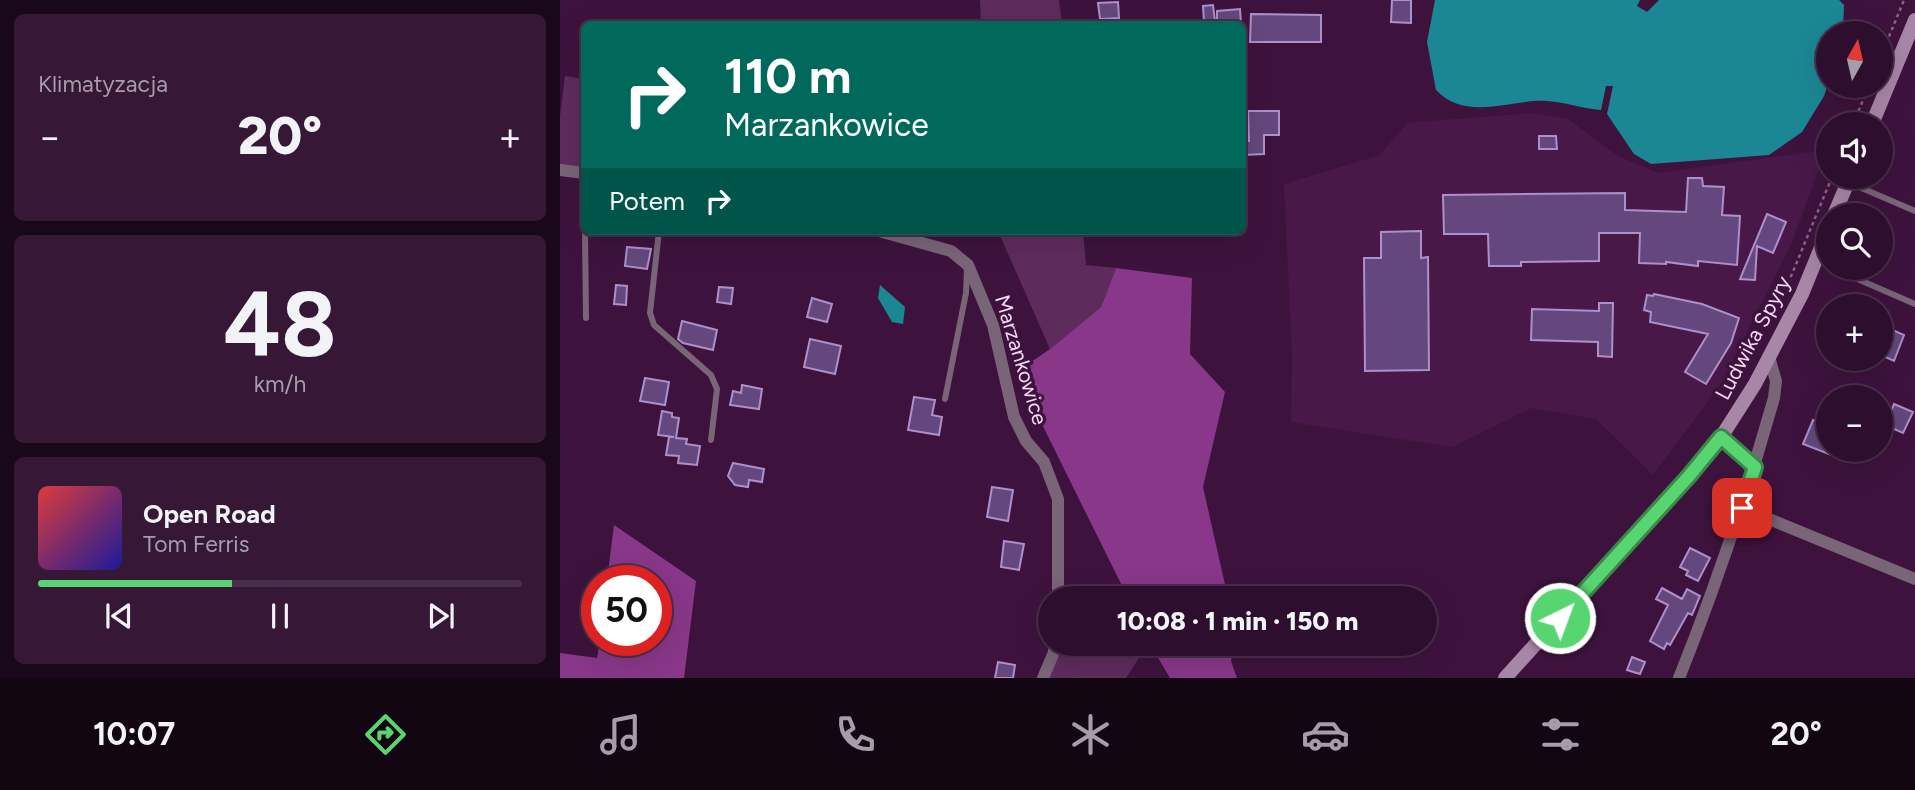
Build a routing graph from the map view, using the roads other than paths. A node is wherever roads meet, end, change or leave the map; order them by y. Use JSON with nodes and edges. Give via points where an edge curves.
{"nodes":[{"id":1,"x":1915,"y":20,"type":"edge"},
{"id":2,"x":1876,"y":112,"type":"edge"},
{"id":3,"x":560,"y":170,"type":"edge"},
{"id":4,"x":581,"y":173,"type":"edge"},
{"id":5,"x":1870,"y":189,"type":"edge"},
{"id":6,"x":1915,"y":211,"type":"edge"},
{"id":7,"x":585,"y":235,"type":"edge"},
{"id":8,"x":659,"y":235,"type":"edge"},
{"id":9,"x":893,"y":235,"type":"edge"},
{"id":10,"x":968,"y":265,"type":"junction"},
{"id":11,"x":1816,"y":276,"type":"edge"},
{"id":12,"x":1860,"y":280,"type":"edge"},
{"id":13,"x":1915,"y":304,"type":"edge"},
{"id":14,"x":586,"y":318,"type":"dead end"},
{"id":15,"x":1769,"y":357,"type":"junction"},
{"id":16,"x":944,"y":399,"type":"dead end"},
{"id":17,"x":1721,"y":437,"type":"junction"},
{"id":18,"x":711,"y":440,"type":"dead end"},
{"id":19,"x":1755,"y":467,"type":"junction"},
{"id":20,"x":1742,"y":508,"type":"junction"},
{"id":21,"x":1915,"y":579,"type":"edge"},
{"id":22,"x":1058,"y":586,"type":"edge"},
{"id":23,"x":1052,"y":656,"type":"edge"},
{"id":24,"x":1043,"y":678,"type":"edge"},
{"id":25,"x":1505,"y":678,"type":"edge"},
{"id":26,"x":1679,"y":678,"type":"edge"}],
"edges":[{"from":1,"to":2,"type":"main road"},
{"from":3,"to":4,"type":"street"},
{"from":5,"to":6,"type":"lane"},
{"from":7,"to":14,"type":"lane"},
{"from":8,"to":18,"type":"lane","via":[[650,313],[654,325],[711,375],[718,389]]},
{"from":9,"to":10,"type":"street","via":[[951,251]]},
{"from":10,"to":16,"type":"lane"},
{"from":10,"to":22,"type":"street","name":"Marzankowice","via":[[993,325],[1014,417],[1044,462],[1058,499]]},
{"from":11,"to":15,"type":"main road","name":"Ludwika Spyry"},
{"from":12,"to":13,"type":"lane"},
{"from":15,"to":17,"type":"main road","name":"Ludwika Spyry"},
{"from":15,"to":19,"type":"street","via":[[1776,381],[1774,398]]},
{"from":17,"to":19,"type":"street"},
{"from":17,"to":25,"type":"main road","name":"Ludwika Spyry"},
{"from":19,"to":20,"type":"street"},
{"from":20,"to":21,"type":"street"},
{"from":20,"to":26,"type":"street"},
{"from":23,"to":24,"type":"street"}]}
